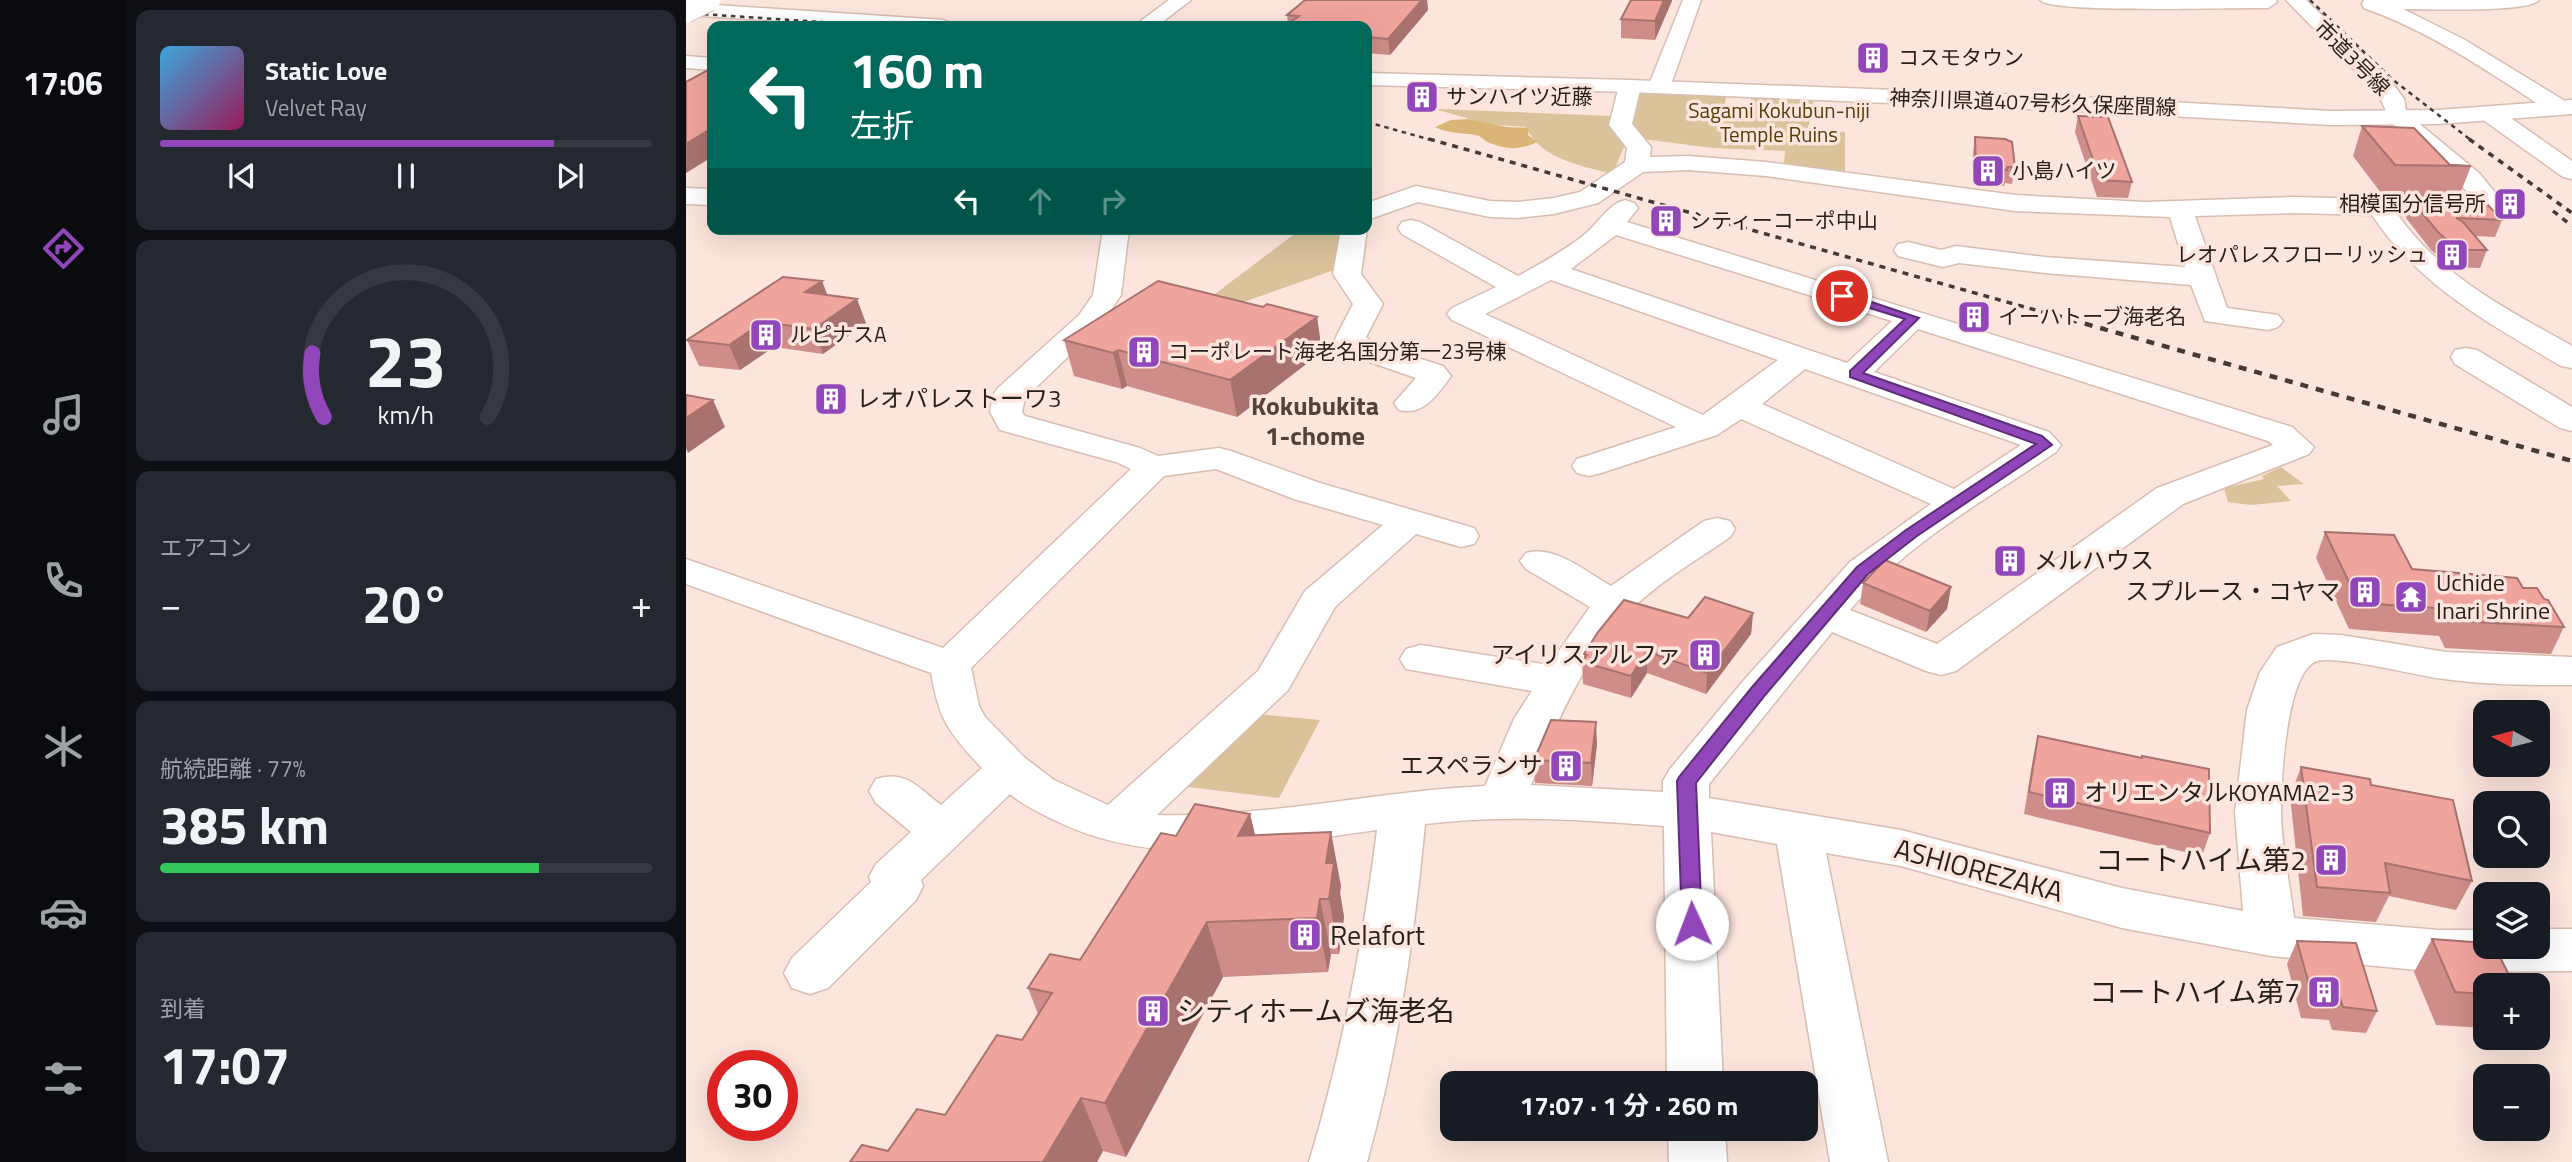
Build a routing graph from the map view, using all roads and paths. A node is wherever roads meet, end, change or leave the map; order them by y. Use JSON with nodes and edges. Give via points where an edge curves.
{"nodes":[{"id":1,"x":710,"y":0,"type":"edge"},
{"id":2,"x":1182,"y":0,"type":"edge"},
{"id":3,"x":1692,"y":0,"type":"edge"},
{"id":4,"x":2049,"y":0,"type":"edge"},
{"id":5,"x":2295,"y":0,"type":"edge"},
{"id":6,"x":2530,"y":0,"type":"edge"},
{"id":7,"x":2266,"y":1,"type":"edge"},
{"id":8,"x":686,"y":10,"type":"edge"},
{"id":9,"x":863,"y":21,"type":"edge"},
{"id":10,"x":1151,"y":21,"type":"edge"},
{"id":11,"x":2318,"y":25,"type":"junction"},
{"id":12,"x":686,"y":62,"type":"edge"},
{"id":13,"x":707,"y":64,"type":"edge"},
{"id":14,"x":1372,"y":79,"type":"edge"},
{"id":15,"x":1630,"y":86,"type":"junction"},
{"id":16,"x":1659,"y":87,"type":"junction"},
{"id":17,"x":2566,"y":107,"type":"edge"},
{"id":18,"x":2490,"y":114,"type":"junction"},
{"id":19,"x":2402,"y":118,"type":"junction"},
{"id":20,"x":1637,"y":164,"type":"junction"},
{"id":21,"x":2572,"y":172,"type":"edge"},
{"id":22,"x":1380,"y":186,"type":"dead end"},
{"id":23,"x":1416,"y":194,"type":"junction"},
{"id":24,"x":686,"y":196,"type":"edge"},
{"id":25,"x":707,"y":197,"type":"edge"},
{"id":26,"x":1589,"y":198,"type":"junction"},
{"id":27,"x":2379,"y":206,"type":"junction"},
{"id":28,"x":2180,"y":209,"type":"junction"},
{"id":29,"x":1372,"y":210,"type":"edge"},
{"id":30,"x":1610,"y":225,"type":"junction"},
{"id":31,"x":1411,"y":228,"type":"dead end"},
{"id":32,"x":1115,"y":235,"type":"edge"},
{"id":33,"x":1353,"y":235,"type":"edge"},
{"id":34,"x":1908,"y":250,"type":"dead end"},
{"id":35,"x":1551,"y":271,"type":"junction"},
{"id":36,"x":2202,"y":276,"type":"junction"},
{"id":37,"x":1517,"y":287,"type":"junction"},
{"id":38,"x":1913,"y":318,"type":"junction"},
{"id":39,"x":2268,"y":321,"type":"dead end"},
{"id":40,"x":2557,"y":339,"type":"edge"},
{"id":41,"x":1801,"y":358,"type":"junction"},
{"id":42,"x":2572,"y":359,"type":"edge"},
{"id":43,"x":1854,"y":374,"type":"junction"},
{"id":44,"x":1410,"y":402,"type":"dead end"},
{"id":45,"x":1739,"y":406,"type":"junction"},
{"id":46,"x":2572,"y":421,"type":"edge"},
{"id":47,"x":1705,"y":428,"type":"junction"},
{"id":48,"x":1589,"y":466,"type":"dead end"},
{"id":49,"x":1153,"y":467,"type":"junction"},
{"id":50,"x":1957,"y":503,"type":"junction"},
{"id":51,"x":1408,"y":522,"type":"junction"},
{"id":52,"x":1717,"y":529,"type":"dead end"},
{"id":53,"x":1461,"y":536,"type":"dead end"},
{"id":54,"x":1539,"y":561,"type":"dead end"},
{"id":55,"x":686,"y":571,"type":"edge"},
{"id":56,"x":1614,"y":604,"type":"junction"},
{"id":57,"x":1827,"y":615,"type":"junction"},
{"id":58,"x":1421,"y":658,"type":"dead end"},
{"id":59,"x":950,"y":665,"type":"junction"},
{"id":60,"x":2572,"y":671,"type":"edge"},
{"id":61,"x":1559,"y":681,"type":"junction"},
{"id":62,"x":1009,"y":769,"type":"junction"},
{"id":63,"x":892,"y":791,"type":"dead end"},
{"id":64,"x":1501,"y":802,"type":"junction"},
{"id":65,"x":1403,"y":811,"type":"junction"},
{"id":66,"x":1687,"y":811,"type":"junction"},
{"id":67,"x":1116,"y":826,"type":"junction"},
{"id":68,"x":1798,"y":831,"type":"junction"},
{"id":69,"x":942,"y":832,"type":"junction"},
{"id":70,"x":2271,"y":936,"type":"junction"},
{"id":71,"x":2572,"y":950,"type":"edge"},
{"id":72,"x":810,"y":972,"type":"dead end"},
{"id":73,"x":1695,"y":1071,"type":"edge"},
{"id":74,"x":1697,"y":1141,"type":"edge"},
{"id":75,"x":1338,"y":1162,"type":"edge"},
{"id":76,"x":1698,"y":1162,"type":"edge"},
{"id":77,"x":1859,"y":1162,"type":"edge"}],
"edges":[{"from":1,"to":8,"type":"main road","bridge":true},
{"from":2,"to":10,"type":"main road"},
{"from":3,"to":16,"type":"main road"},
{"from":4,"to":7,"type":"main road","via":[[2126,4]]},
{"from":5,"to":11,"type":"main road","name":"市道3号線"},
{"from":6,"to":17,"type":"main road","via":[[2371,4],[2458,44]]},
{"from":7,"to":11,"type":"main road","via":[[2291,20]]},
{"from":8,"to":9,"type":"main road"},
{"from":11,"to":19,"type":"main road","name":"市道3号線","via":[[2383,86]]},
{"from":12,"to":13,"type":"main road"},
{"from":14,"to":15,"type":"main road","name":"神奈川県道407号杉久保座間線"},
{"from":15,"to":16,"type":"main road","name":"神奈川県道407号杉久保座間線"},
{"from":15,"to":20,"type":"main road","via":[[1620,125],[1639,147]]},
{"from":16,"to":19,"type":"main road","name":"神奈川県道407号杉久保座間線"},
{"from":17,"to":18,"type":"main road","name":"神奈川県道407号杉久保座間線"},
{"from":18,"to":19,"type":"main road","name":"神奈川県道407号杉久保座間線"},
{"from":18,"to":21,"type":"main road"},
{"from":19,"to":27,"type":"main road","name":"市道3号線","via":[[2470,178],[2496,210]]},
{"from":20,"to":26,"type":"main road"},
{"from":20,"to":28,"type":"main road","via":[[1753,168],[2015,203]]},
{"from":22,"to":23,"type":"main road"},
{"from":23,"to":26,"type":"main road","via":[[1518,210]]},
{"from":23,"to":29,"type":"main road"},
{"from":24,"to":25,"type":"main road"},
{"from":26,"to":30,"type":"main road","via":[[1625,208]]},
{"from":27,"to":28,"type":"main road"},
{"from":27,"to":40,"type":"main road","via":[[2393,230],[2461,295]]},
{"from":28,"to":36,"type":"main road"},
{"from":30,"to":35,"type":"main road"},
{"from":30,"to":38,"type":"main road"},
{"from":31,"to":37,"type":"main road"},
{"from":32,"to":49,"type":"main road","via":[[1107,295],[1089,321],[1009,396],[1006,412],[1012,423],[1128,455]]},
{"from":33,"to":44,"type":"main road","via":[[1347,274],[1368,304],[1350,339],[1363,350],[1435,376]]},
{"from":34,"to":36,"type":"main road","via":[[1943,258],[1956,254]]},
{"from":35,"to":37,"type":"main road"},
{"from":35,"to":41,"type":"main road"},
{"from":36,"to":39,"type":"main road","via":[[2215,316]]},
{"from":37,"to":47,"type":"main road","via":[[1462,314]]},
{"from":38,"to":43,"type":"main road"},
{"from":38,"to":57,"type":"main road","via":[[2280,434],[2297,447],[2170,496],[1941,661]]},
{"from":40,"to":42,"type":"main road"},
{"from":40,"to":46,"type":"main road","via":[[2466,357]]},
{"from":41,"to":43,"type":"main road"},
{"from":41,"to":45,"type":"main road"},
{"from":43,"to":50,"type":"main road","via":[[2045,445]]},
{"from":45,"to":47,"type":"main road"},
{"from":45,"to":50,"type":"main road"},
{"from":47,"to":48,"type":"main road"},
{"from":49,"to":51,"type":"main road","via":[[1219,458]]},
{"from":49,"to":59,"type":"main road"},
{"from":50,"to":57,"type":"main road","via":[[1863,570]]},
{"from":51,"to":53,"type":"main road"},
{"from":51,"to":67,"type":"main road","via":[[1319,600],[1273,680]]},
{"from":52,"to":56,"type":"main road"},
{"from":54,"to":56,"type":"main road"},
{"from":55,"to":59,"type":"main road"},
{"from":56,"to":61,"type":"main road"},
{"from":57,"to":66,"type":"main road","via":[[1686,781]]},
{"from":58,"to":61,"type":"main road"},
{"from":59,"to":62,"type":"main road","name":"ASHIOREZAKA","via":[[958,706],[968,726]]},
{"from":60,"to":70,"type":"main road","via":[[2446,666],[2341,648],[2313,647],[2292,657],[2281,672],[2268,710],[2258,812]]},
{"from":61,"to":64,"type":"main road","via":[[1536,719]]},
{"from":62,"to":67,"type":"main road","name":"ASHIOREZAKA","via":[[1038,792]]},
{"from":62,"to":69,"type":"main road"},
{"from":63,"to":69,"type":"main road"},
{"from":64,"to":65,"type":"main road","name":"ASHIOREZAKA"},
{"from":64,"to":66,"type":"main road","name":"ASHIOREZAKA"},
{"from":65,"to":67,"type":"main road","name":"ASHIOREZAKA","via":[[1203,834]]},
{"from":65,"to":75,"type":"main road","via":[[1380,992]]},
{"from":66,"to":68,"type":"main road","name":"ASHIOREZAKA"},
{"from":66,"to":73,"type":"main road"},
{"from":68,"to":70,"type":"main road","name":"ASHIOREZAKA","via":[[1901,848],[2122,908]]},
{"from":68,"to":77,"type":"main road"},
{"from":69,"to":72,"type":"main road","via":[[893,877],[899,886]]},
{"from":70,"to":71,"type":"main road","name":"ASHIOREZAKA","via":[[2439,951]]},
{"from":74,"to":76,"type":"main road"}]}
